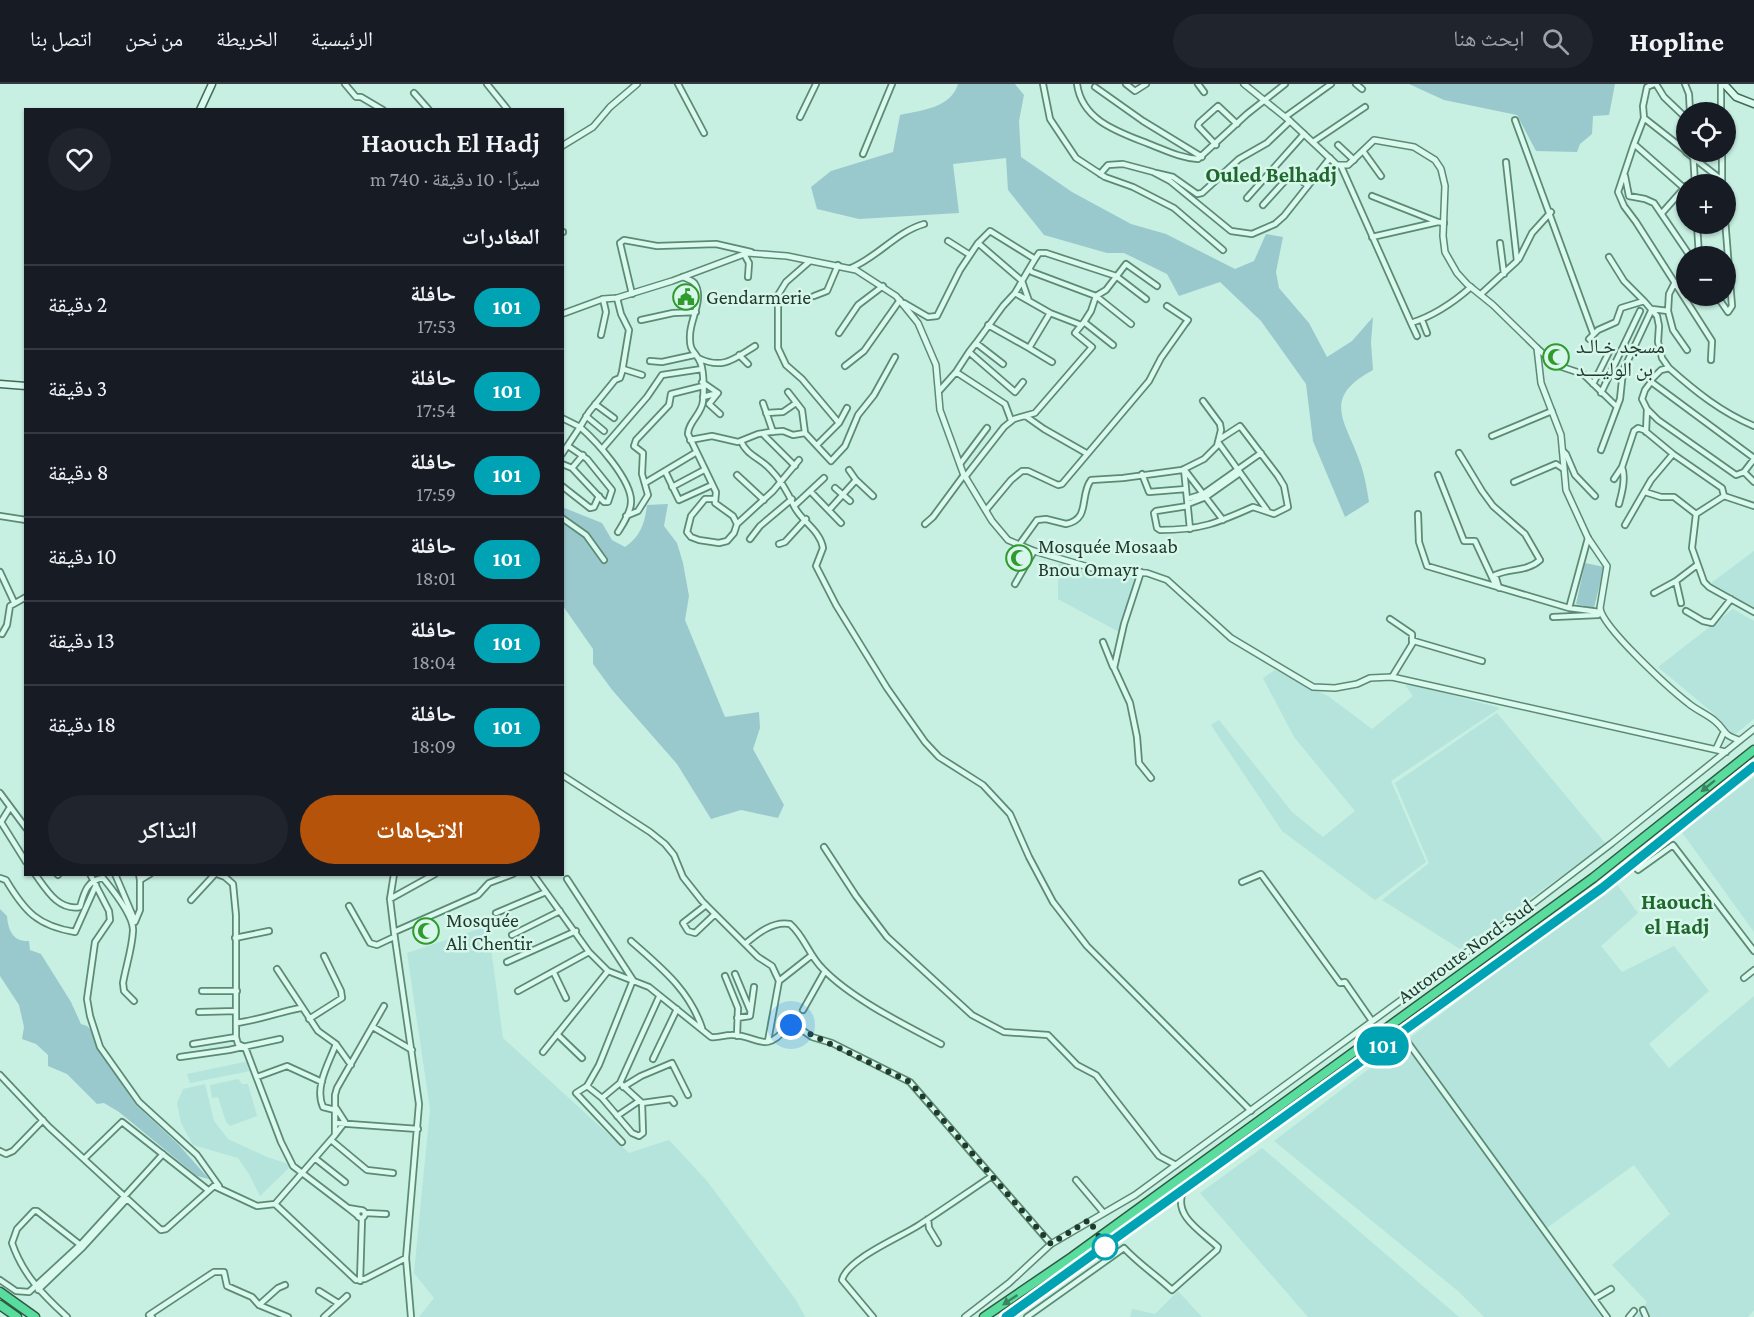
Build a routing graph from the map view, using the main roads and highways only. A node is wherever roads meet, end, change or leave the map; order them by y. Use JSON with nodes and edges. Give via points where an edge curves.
{"nodes":[{"id":1,"x":212,"y":84,"type":"edge"},
{"id":2,"x":1723,"y":84,"type":"edge"},
{"id":3,"x":1754,"y":104,"type":"edge"},
{"id":4,"x":201,"y":108,"type":"edge"},
{"id":5,"x":0,"y":384,"type":"edge"},
{"id":6,"x":24,"y":387,"type":"edge"},
{"id":7,"x":1754,"y":750,"type":"edge"},
{"id":8,"x":1754,"y":766,"type":"edge"},
{"id":9,"x":0,"y":1292,"type":"edge"},
{"id":10,"x":0,"y":1305,"type":"edge"},
{"id":11,"x":17,"y":1317,"type":"edge"},
{"id":12,"x":35,"y":1317,"type":"edge"},
{"id":13,"x":984,"y":1317,"type":"edge"},
{"id":14,"x":1006,"y":1317,"type":"edge"}],
"edges":[{"from":1,"to":4,"type":"main road"},
{"from":2,"to":3,"type":"main road","via":[[1736,97]]},
{"from":5,"to":6,"type":"main road"},
{"from":7,"to":13,"type":"highway","name":"Autoroute Nord-Sud","one_way":true,"via":[[1593,878],[1120,1223]]},
{"from":8,"to":14,"type":"highway","name":"Autoroute Nord-Sud","via":[[1632,864]]},
{"from":9,"to":12,"type":"highway"},
{"from":10,"to":11,"type":"highway"}]}
